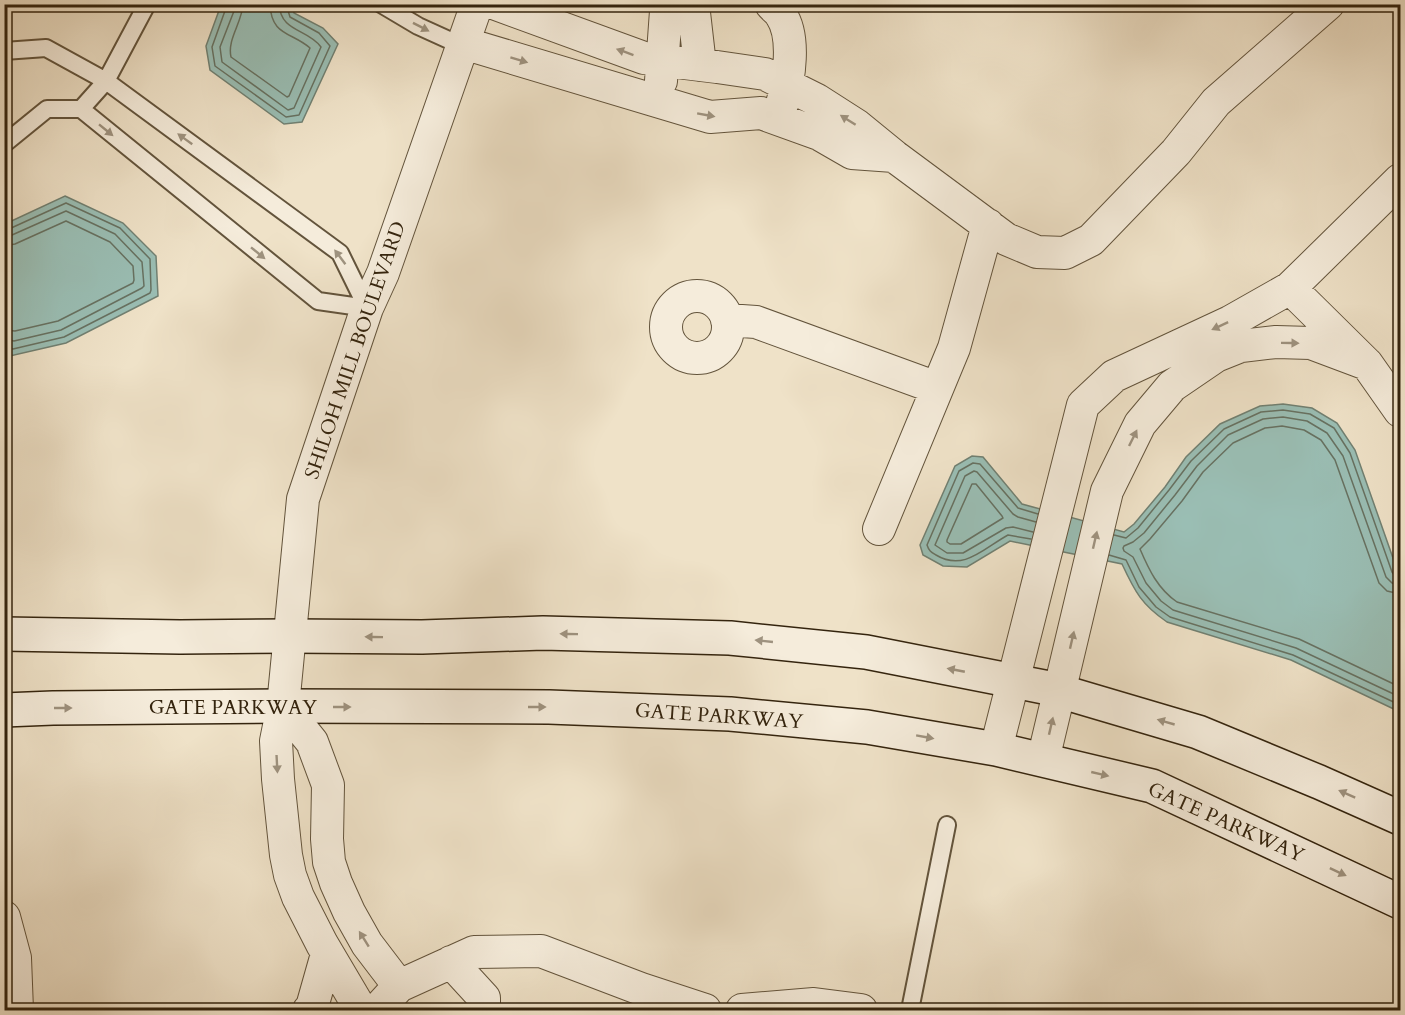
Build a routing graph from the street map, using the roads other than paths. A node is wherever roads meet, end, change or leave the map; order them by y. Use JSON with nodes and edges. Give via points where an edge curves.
{"nodes":[{"id":1,"x":147,"y":4,"type":"edge"},
{"id":2,"x":381,"y":4,"type":"edge"},
{"id":3,"x":477,"y":4,"type":"edge"},
{"id":4,"x":496,"y":4,"type":"edge"},
{"id":5,"x":665,"y":4,"type":"edge"},
{"id":6,"x":693,"y":4,"type":"edge"},
{"id":7,"x":771,"y":4,"type":"edge"},
{"id":8,"x":1328,"y":4,"type":"edge"},
{"id":9,"x":463,"y":45,"type":"junction"},
{"id":10,"x":4,"y":51,"type":"edge"},
{"id":11,"x":663,"y":61,"type":"junction"},
{"id":12,"x":700,"y":65,"type":"junction"},
{"id":13,"x":106,"y":81,"type":"junction"},
{"id":14,"x":787,"y":86,"type":"junction"},
{"id":15,"x":660,"y":102,"type":"junction"},
{"id":16,"x":81,"y":110,"type":"junction"},
{"id":17,"x":778,"y":119,"type":"junction"},
{"id":18,"x":4,"y":144,"type":"edge"},
{"id":19,"x":894,"y":156,"type":"junction"},
{"id":20,"x":1398,"y":188,"type":"edge"},
{"id":21,"x":988,"y":225,"type":"junction"},
{"id":22,"x":1290,"y":288,"type":"junction"},
{"id":23,"x":367,"y":308,"type":"junction"},
{"id":24,"x":727,"y":320,"type":"dead end"},
{"id":25,"x":1367,"y":364,"type":"junction"},
{"id":26,"x":937,"y":388,"type":"junction"},
{"id":27,"x":1397,"y":399,"type":"edge"},
{"id":28,"x":879,"y":529,"type":"dead end"},
{"id":29,"x":4,"y":634,"type":"edge"},
{"id":30,"x":290,"y":636,"type":"junction"},
{"id":31,"x":1014,"y":681,"type":"junction"},
{"id":32,"x":1059,"y":691,"type":"junction"},
{"id":33,"x":283,"y":706,"type":"junction"},
{"id":34,"x":4,"y":710,"type":"edge"},
{"id":35,"x":996,"y":749,"type":"junction"},
{"id":36,"x":1043,"y":760,"type":"junction"},
{"id":37,"x":1401,"y":818,"type":"edge"},
{"id":38,"x":947,"y":825,"type":"dead end"},
{"id":39,"x":329,"y":862,"type":"junction"},
{"id":40,"x":290,"y":874,"type":"junction"},
{"id":41,"x":1401,"y":902,"type":"edge"},
{"id":42,"x":4,"y":917,"type":"edge"},
{"id":43,"x":327,"y":954,"type":"junction"},
{"id":44,"x":451,"y":962,"type":"junction"},
{"id":45,"x":399,"y":986,"type":"junction"},
{"id":46,"x":17,"y":1011,"type":"edge"},
{"id":47,"x":309,"y":1011,"type":"edge"},
{"id":48,"x":361,"y":1011,"type":"edge"},
{"id":49,"x":376,"y":1011,"type":"edge"},
{"id":50,"x":484,"y":1011,"type":"edge"},
{"id":51,"x":705,"y":1011,"type":"edge"},
{"id":52,"x":742,"y":1011,"type":"edge"},
{"id":53,"x":861,"y":1011,"type":"edge"},
{"id":54,"x":910,"y":1011,"type":"edge"}],
"edges":[{"from":1,"to":13,"type":"lane"},
{"from":2,"to":9,"type":"lane","one_way":true,"via":[[418,26]]},
{"from":3,"to":9,"type":"street","name":"SHILOH MILL BOULEVARD"},
{"from":11,"to":4,"type":"street","one_way":true,"via":[[644,58]]},
{"from":5,"to":11,"type":"street"},
{"from":6,"to":12,"type":"street"},
{"from":7,"to":14,"type":"street","via":[[782,15],[790,39]]},
{"from":8,"to":21,"type":"street","via":[[1216,102],[1176,152],[1090,240],[1065,253],[1037,252],[1006,239]]},
{"from":9,"to":15,"type":"street","one_way":true},
{"from":9,"to":23,"type":"street","name":"SHILOH MILL BOULEVARD"},
{"from":10,"to":13,"type":"lane","via":[[46,48]]},
{"from":11,"to":12,"type":"street"},
{"from":11,"to":15,"type":"street"},
{"from":12,"to":14,"type":"street","via":[[765,74]]},
{"from":13,"to":16,"type":"lane"},
{"from":23,"to":13,"type":"lane","one_way":true,"via":[[340,253]]},
{"from":14,"to":17,"type":"street"},
{"from":19,"to":14,"type":"street","one_way":true,"via":[[856,125]]},
{"from":15,"to":17,"type":"street","one_way":true,"via":[[710,117],[761,113]]},
{"from":16,"to":18,"type":"lane","via":[[47,110]]},
{"from":16,"to":23,"type":"lane","one_way":true,"via":[[318,301]]},
{"from":17,"to":19,"type":"street","via":[[819,134],[852,153]]},
{"from":19,"to":21,"type":"street"},
{"from":20,"to":22,"type":"street"},
{"from":21,"to":26,"type":"street","via":[[954,348]]},
{"from":22,"to":25,"type":"street"},
{"from":22,"to":31,"type":"street","one_way":true,"via":[[1230,322],[1114,376],[1083,405]]},
{"from":23,"to":30,"type":"street","name":"SHILOH MILL BOULEVARD","via":[[303,499]]},
{"from":24,"to":26,"type":"street","via":[[756,322]]},
{"from":25,"to":27,"type":"street"},
{"from":32,"to":25,"type":"street","one_way":true,"via":[[1107,490],[1140,424],[1172,386],[1216,356],[1240,346],[1311,343]]},
{"from":26,"to":28,"type":"street"},
{"from":29,"to":30,"type":"main road"},
{"from":31,"to":30,"type":"main road","one_way":true,"via":[[866,652],[730,638],[543,633]]},
{"from":30,"to":33,"type":"street","name":"SHILOH MILL BOULEVARD"},
{"from":31,"to":32,"type":"main road"},
{"from":31,"to":35,"type":"street"},
{"from":36,"to":32,"type":"street","one_way":true},
{"from":37,"to":32,"type":"main road","one_way":true,"via":[[1198,732]]},
{"from":34,"to":33,"type":"main road","name":"GATE PARKWAY","one_way":true},
{"from":33,"to":35,"type":"main road","name":"GATE PARKWAY","one_way":true,"via":[[549,707],[730,714],[867,727]]},
{"from":33,"to":39,"type":"street","via":[[312,742],[328,785]]},
{"from":33,"to":40,"type":"street","name":"SHILOH MILL BOULEVARD","one_way":true,"via":[[276,741]]},
{"from":35,"to":36,"type":"main road","name":"GATE PARKWAY"},
{"from":36,"to":41,"type":"main road","name":"GATE PARKWAY","one_way":true,"via":[[1152,786]]},
{"from":38,"to":54,"type":"lane"},
{"from":39,"to":40,"type":"street"},
{"from":45,"to":39,"type":"street","one_way":true,"via":[[353,920]]},
{"from":40,"to":43,"type":"street","name":"SHILOH MILL BOULEVARD"},
{"from":42,"to":46,"type":"street","via":[[15,958]]},
{"from":43,"to":47,"type":"street"},
{"from":43,"to":48,"type":"street","name":"SHILOH MILL BOULEVARD"},
{"from":44,"to":45,"type":"street"},
{"from":44,"to":50,"type":"street","via":[[484,998]]},
{"from":44,"to":51,"type":"street","via":[[474,952],[541,951]]},
{"from":45,"to":49,"type":"street"},
{"from":52,"to":53,"type":"street","via":[[814,1004]]}]}
